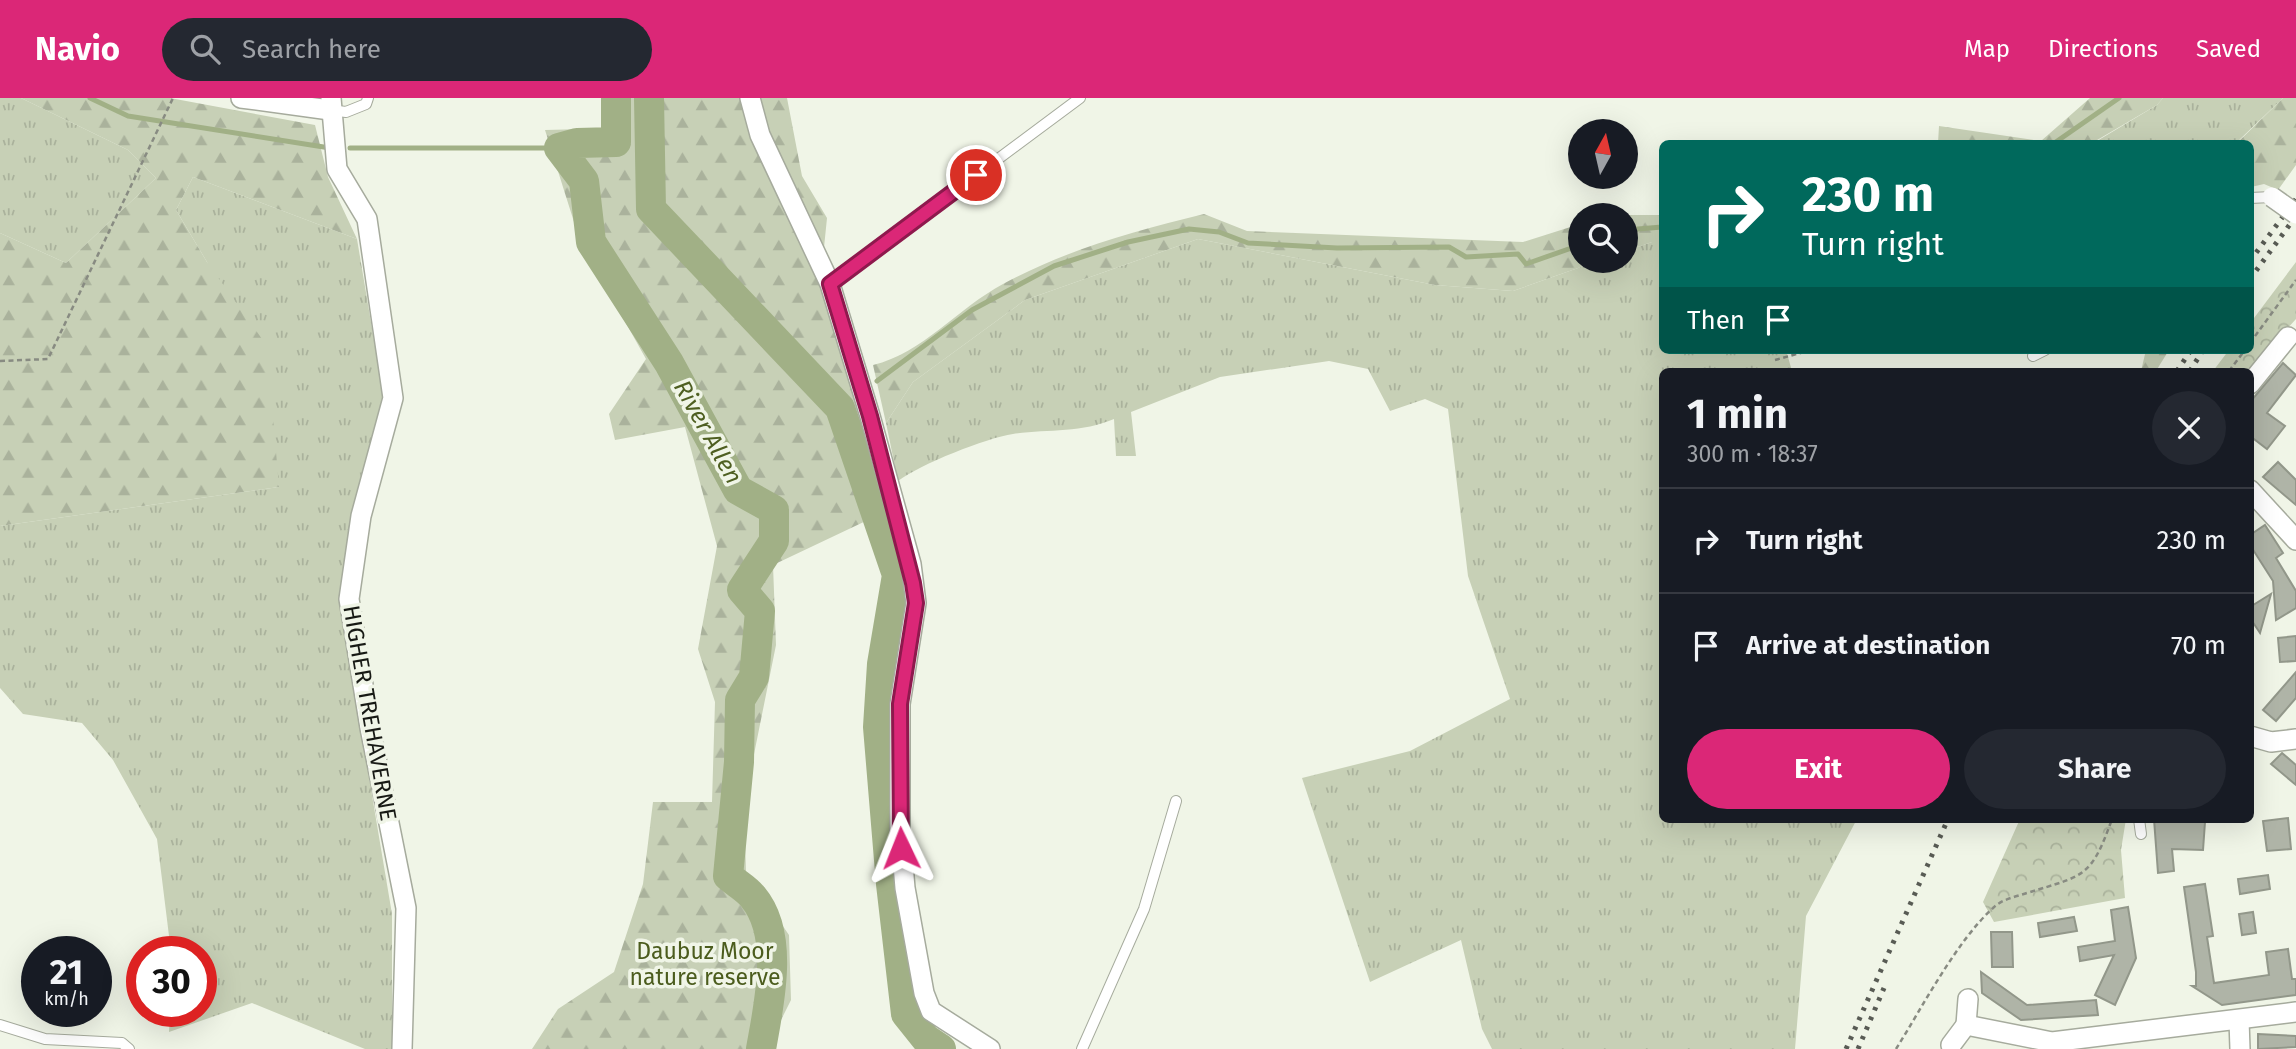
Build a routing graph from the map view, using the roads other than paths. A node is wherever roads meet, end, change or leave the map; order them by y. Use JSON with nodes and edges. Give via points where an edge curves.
{"nodes":[{"id":1,"x":240,"y":98,"type":"edge"},
{"id":2,"x":368,"y":98,"type":"edge"},
{"id":3,"x":750,"y":98,"type":"edge"},
{"id":4,"x":1080,"y":98,"type":"edge"},
{"id":5,"x":330,"y":104,"type":"edge"},
{"id":6,"x":2272,"y":197,"type":"joint"},
{"id":7,"x":2254,"y":198,"type":"edge"},
{"id":8,"x":2296,"y":215,"type":"edge"},
{"id":9,"x":830,"y":284,"type":"junction"},
{"id":10,"x":2288,"y":337,"type":"dead end"},
{"id":11,"x":2037,"y":354,"type":"edge"},
{"id":12,"x":2033,"y":356,"type":"dead end"},
{"id":13,"x":2254,"y":379,"type":"edge"},
{"id":14,"x":2254,"y":494,"type":"edge"},
{"id":15,"x":2296,"y":540,"type":"edge"},
{"id":16,"x":2254,"y":737,"type":"edge"},
{"id":17,"x":2296,"y":739,"type":"edge"},
{"id":18,"x":1177,"y":801,"type":"dead end"},
{"id":19,"x":2140,"y":823,"type":"edge"},
{"id":20,"x":2141,"y":834,"type":"dead end"},
{"id":21,"x":1968,"y":999,"type":"dead end"},
{"id":22,"x":2296,"y":1012,"type":"edge"},
{"id":23,"x":2239,"y":1020,"type":"junction"},
{"id":24,"x":0,"y":1025,"type":"edge"},
{"id":25,"x":1966,"y":1025,"type":"junction"},
{"id":26,"x":1951,"y":1045,"type":"dead end"},
{"id":27,"x":2053,"y":1046,"type":"edge"},
{"id":28,"x":129,"y":1049,"type":"edge"},
{"id":29,"x":402,"y":1049,"type":"edge"},
{"id":30,"x":990,"y":1049,"type":"edge"},
{"id":31,"x":1082,"y":1049,"type":"edge"},
{"id":32,"x":2240,"y":1049,"type":"edge"}],
"edges":[{"from":1,"to":5,"type":"street"},
{"from":2,"to":5,"type":"lane","via":[[366,104],[346,111]]},
{"from":3,"to":9,"type":"street","via":[[760,135]]},
{"from":4,"to":9,"type":"lane"},
{"from":5,"to":29,"type":"street","name":"HIGHER TREHAVERNE","via":[[337,169],[367,219],[393,398],[361,516],[349,599],[406,908]]},
{"from":6,"to":7,"type":"lane"},
{"from":6,"to":8,"type":"street","bridge":true},
{"from":9,"to":30,"type":"street","via":[[911,564],[916,603],[900,704],[900,829],[905,888],[924,993],[931,1011]]},
{"from":10,"to":13,"type":"street"},
{"from":11,"to":12,"type":"lane"},
{"from":14,"to":15,"type":"street"},
{"from":16,"to":17,"type":"street","via":[[2271,742]]},
{"from":18,"to":31,"type":"lane","via":[[1144,909]]},
{"from":19,"to":20,"type":"lane"},
{"from":21,"to":25,"type":"street"},
{"from":22,"to":23,"type":"street"},
{"from":23,"to":27,"type":"street"},
{"from":23,"to":32,"type":"street"},
{"from":24,"to":28,"type":"lane","via":[[45,1039],[122,1043]]},
{"from":25,"to":26,"type":"street"},
{"from":25,"to":27,"type":"street"}]}
